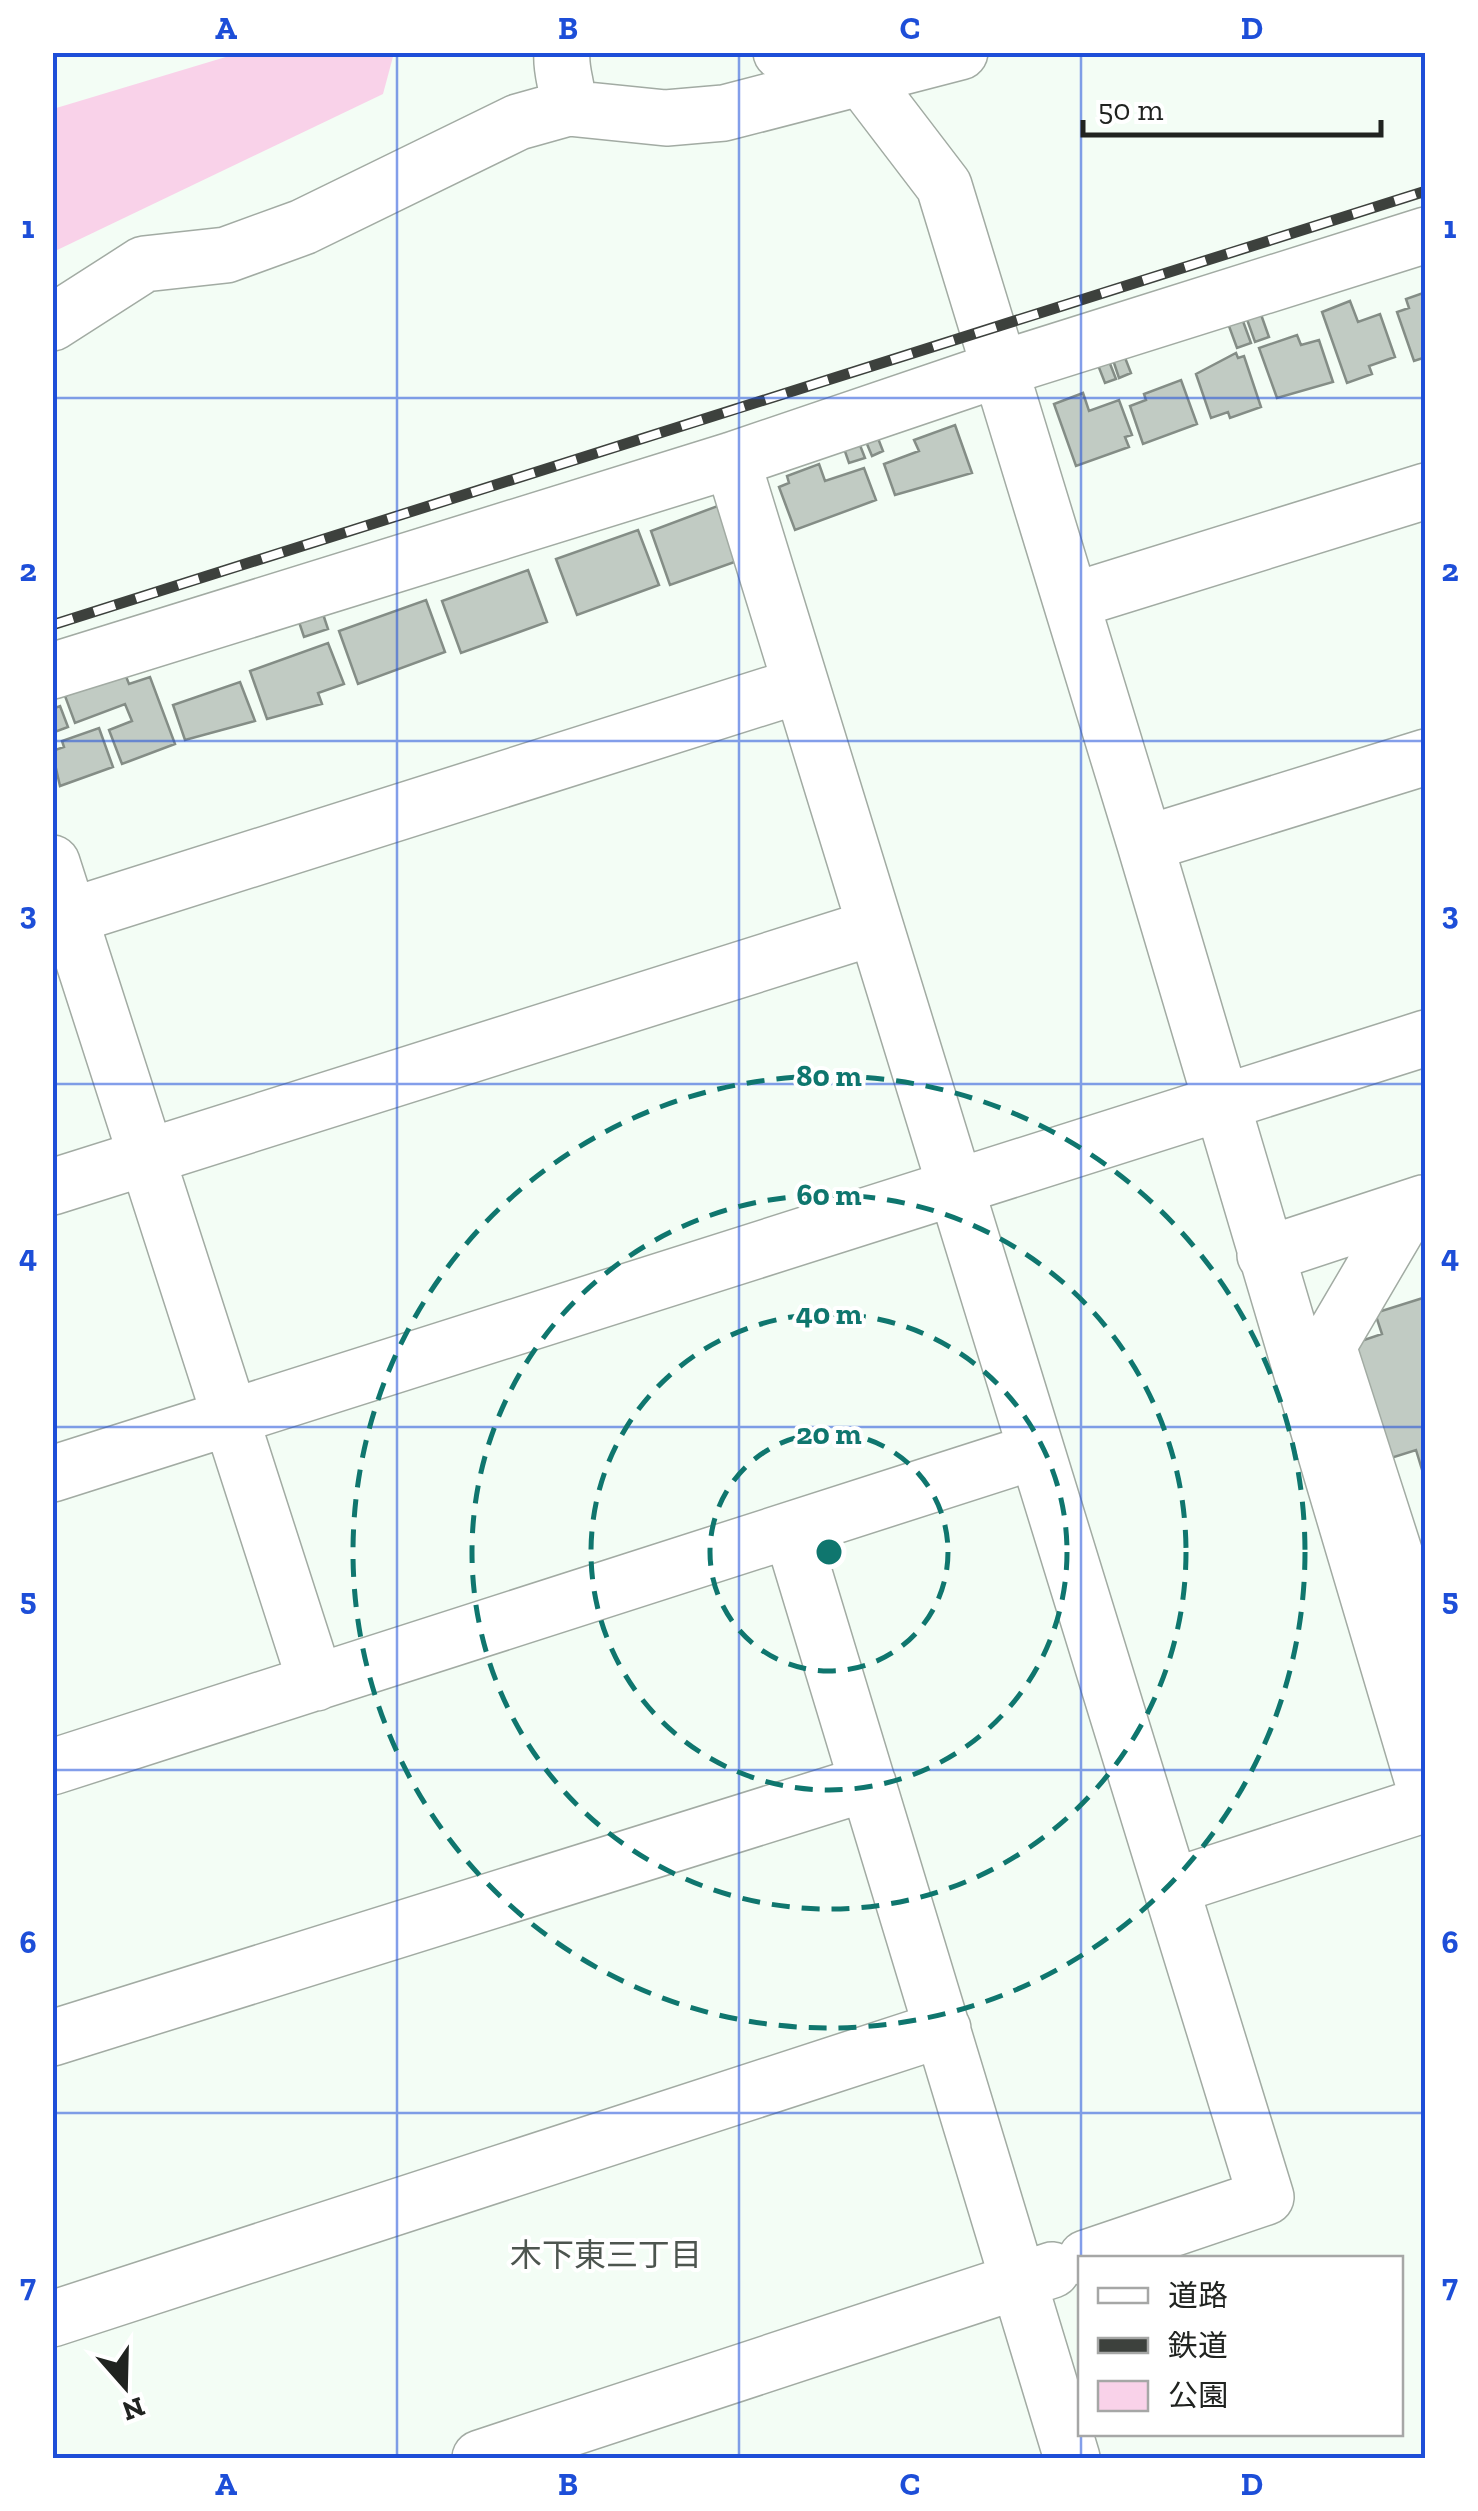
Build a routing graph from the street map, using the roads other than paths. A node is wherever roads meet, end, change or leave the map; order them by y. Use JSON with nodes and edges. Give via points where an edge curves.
{"nodes":[{"id":1,"x":562,"y":52,"type":"edge"},
{"id":2,"x":781,"y":52,"type":"edge"},
{"id":3,"x":960,"y":52,"type":"edge"},
{"id":4,"x":860,"y":76,"type":"junction"},
{"id":5,"x":568,"y":108,"type":"junction"},
{"id":6,"x":1426,"y":234,"type":"edge"},
{"id":7,"x":52,"y":323,"type":"edge"},
{"id":8,"x":1000,"y":369,"type":"junction"},
{"id":9,"x":732,"y":460,"type":"junction"},
{"id":10,"x":1426,"y":491,"type":"edge"},
{"id":11,"x":1072,"y":601,"type":"junction"},
{"id":12,"x":52,"y":671,"type":"edge"},
{"id":13,"x":801,"y":684,"type":"junction"},
{"id":14,"x":1426,"y":757,"type":"edge"},
{"id":15,"x":1145,"y":844,"type":"junction"},
{"id":16,"x":52,"y":863,"type":"edge"},
{"id":17,"x":61,"y":919,"type":"edge"},
{"id":18,"x":876,"y":927,"type":"junction"},
{"id":19,"x":1426,"y":1038,"type":"edge"},
{"id":20,"x":1219,"y":1100,"type":"junction"},
{"id":21,"x":147,"y":1157,"type":"junction"},
{"id":22,"x":52,"y":1186,"type":"edge"},
{"id":23,"x":955,"y":1186,"type":"junction"},
{"id":24,"x":1417,"y":1205,"type":"edge"},
{"id":25,"x":1265,"y":1255,"type":"junction"},
{"id":26,"x":231,"y":1419,"type":"junction"},
{"id":27,"x":1036,"y":1450,"type":"junction"},
{"id":28,"x":52,"y":1474,"type":"edge"},
{"id":29,"x":791,"y":1530,"type":"junction"},
{"id":30,"x":1412,"y":1560,"type":"edge"},
{"id":31,"x":1426,"y":1651,"type":"edge"},
{"id":32,"x":316,"y":1682,"type":"junction"},
{"id":33,"x":52,"y":1768,"type":"edge"},
{"id":34,"x":868,"y":1783,"type":"junction"},
{"id":35,"x":1426,"y":1792,"type":"edge"},
{"id":36,"x":1426,"y":1804,"type":"edge"},
{"id":37,"x":1174,"y":1886,"type":"junction"},
{"id":38,"x":943,"y":2029,"type":"junction"},
{"id":39,"x":52,"y":2038,"type":"edge"},
{"id":40,"x":1092,"y":2256,"type":"edge"},
{"id":41,"x":1078,"y":2261,"type":"edge"},
{"id":42,"x":1018,"y":2281,"type":"junction"},
{"id":43,"x":52,"y":2319,"type":"edge"},
{"id":44,"x":480,"y":2458,"type":"edge"},
{"id":45,"x":1072,"y":2458,"type":"edge"}],
"edges":[{"from":1,"to":5,"type":"street"},
{"from":2,"to":4,"type":"street"},
{"from":3,"to":4,"type":"street"},
{"from":4,"to":5,"type":"street","via":[[724,113],[666,118]]},
{"from":4,"to":8,"type":"street","via":[[944,186]]},
{"from":5,"to":7,"type":"street","via":[[518,122],[303,227],[226,256],[144,264]]},
{"from":6,"to":8,"type":"street"},
{"from":8,"to":9,"type":"street"},
{"from":8,"to":11,"type":"street"},
{"from":9,"to":12,"type":"street"},
{"from":9,"to":13,"type":"street"},
{"from":10,"to":11,"type":"street"},
{"from":11,"to":15,"type":"street"},
{"from":13,"to":17,"type":"street"},
{"from":13,"to":18,"type":"street"},
{"from":14,"to":15,"type":"street"},
{"from":15,"to":20,"type":"street"},
{"from":16,"to":17,"type":"street"},
{"from":17,"to":21,"type":"street"},
{"from":18,"to":21,"type":"street"},
{"from":18,"to":23,"type":"street"},
{"from":19,"to":20,"type":"street"},
{"from":20,"to":23,"type":"street"},
{"from":20,"to":25,"type":"street"},
{"from":21,"to":22,"type":"street"},
{"from":21,"to":26,"type":"street"},
{"from":23,"to":26,"type":"street"},
{"from":23,"to":27,"type":"street"},
{"from":24,"to":25,"type":"street"},
{"from":24,"to":30,"type":"street","via":[[1328,1346]]},
{"from":25,"to":35,"type":"street"},
{"from":26,"to":28,"type":"street"},
{"from":26,"to":32,"type":"street"},
{"from":27,"to":29,"type":"street"},
{"from":27,"to":37,"type":"street"},
{"from":29,"to":32,"type":"street"},
{"from":29,"to":34,"type":"street"},
{"from":30,"to":31,"type":"street"},
{"from":32,"to":33,"type":"street"},
{"from":34,"to":38,"type":"street"},
{"from":34,"to":39,"type":"street"},
{"from":36,"to":37,"type":"street"},
{"from":37,"to":40,"type":"street","via":[[1266,2198]]},
{"from":38,"to":42,"type":"street"},
{"from":38,"to":43,"type":"street"},
{"from":41,"to":42,"type":"street"},
{"from":42,"to":44,"type":"street"},
{"from":42,"to":45,"type":"street"}]}
